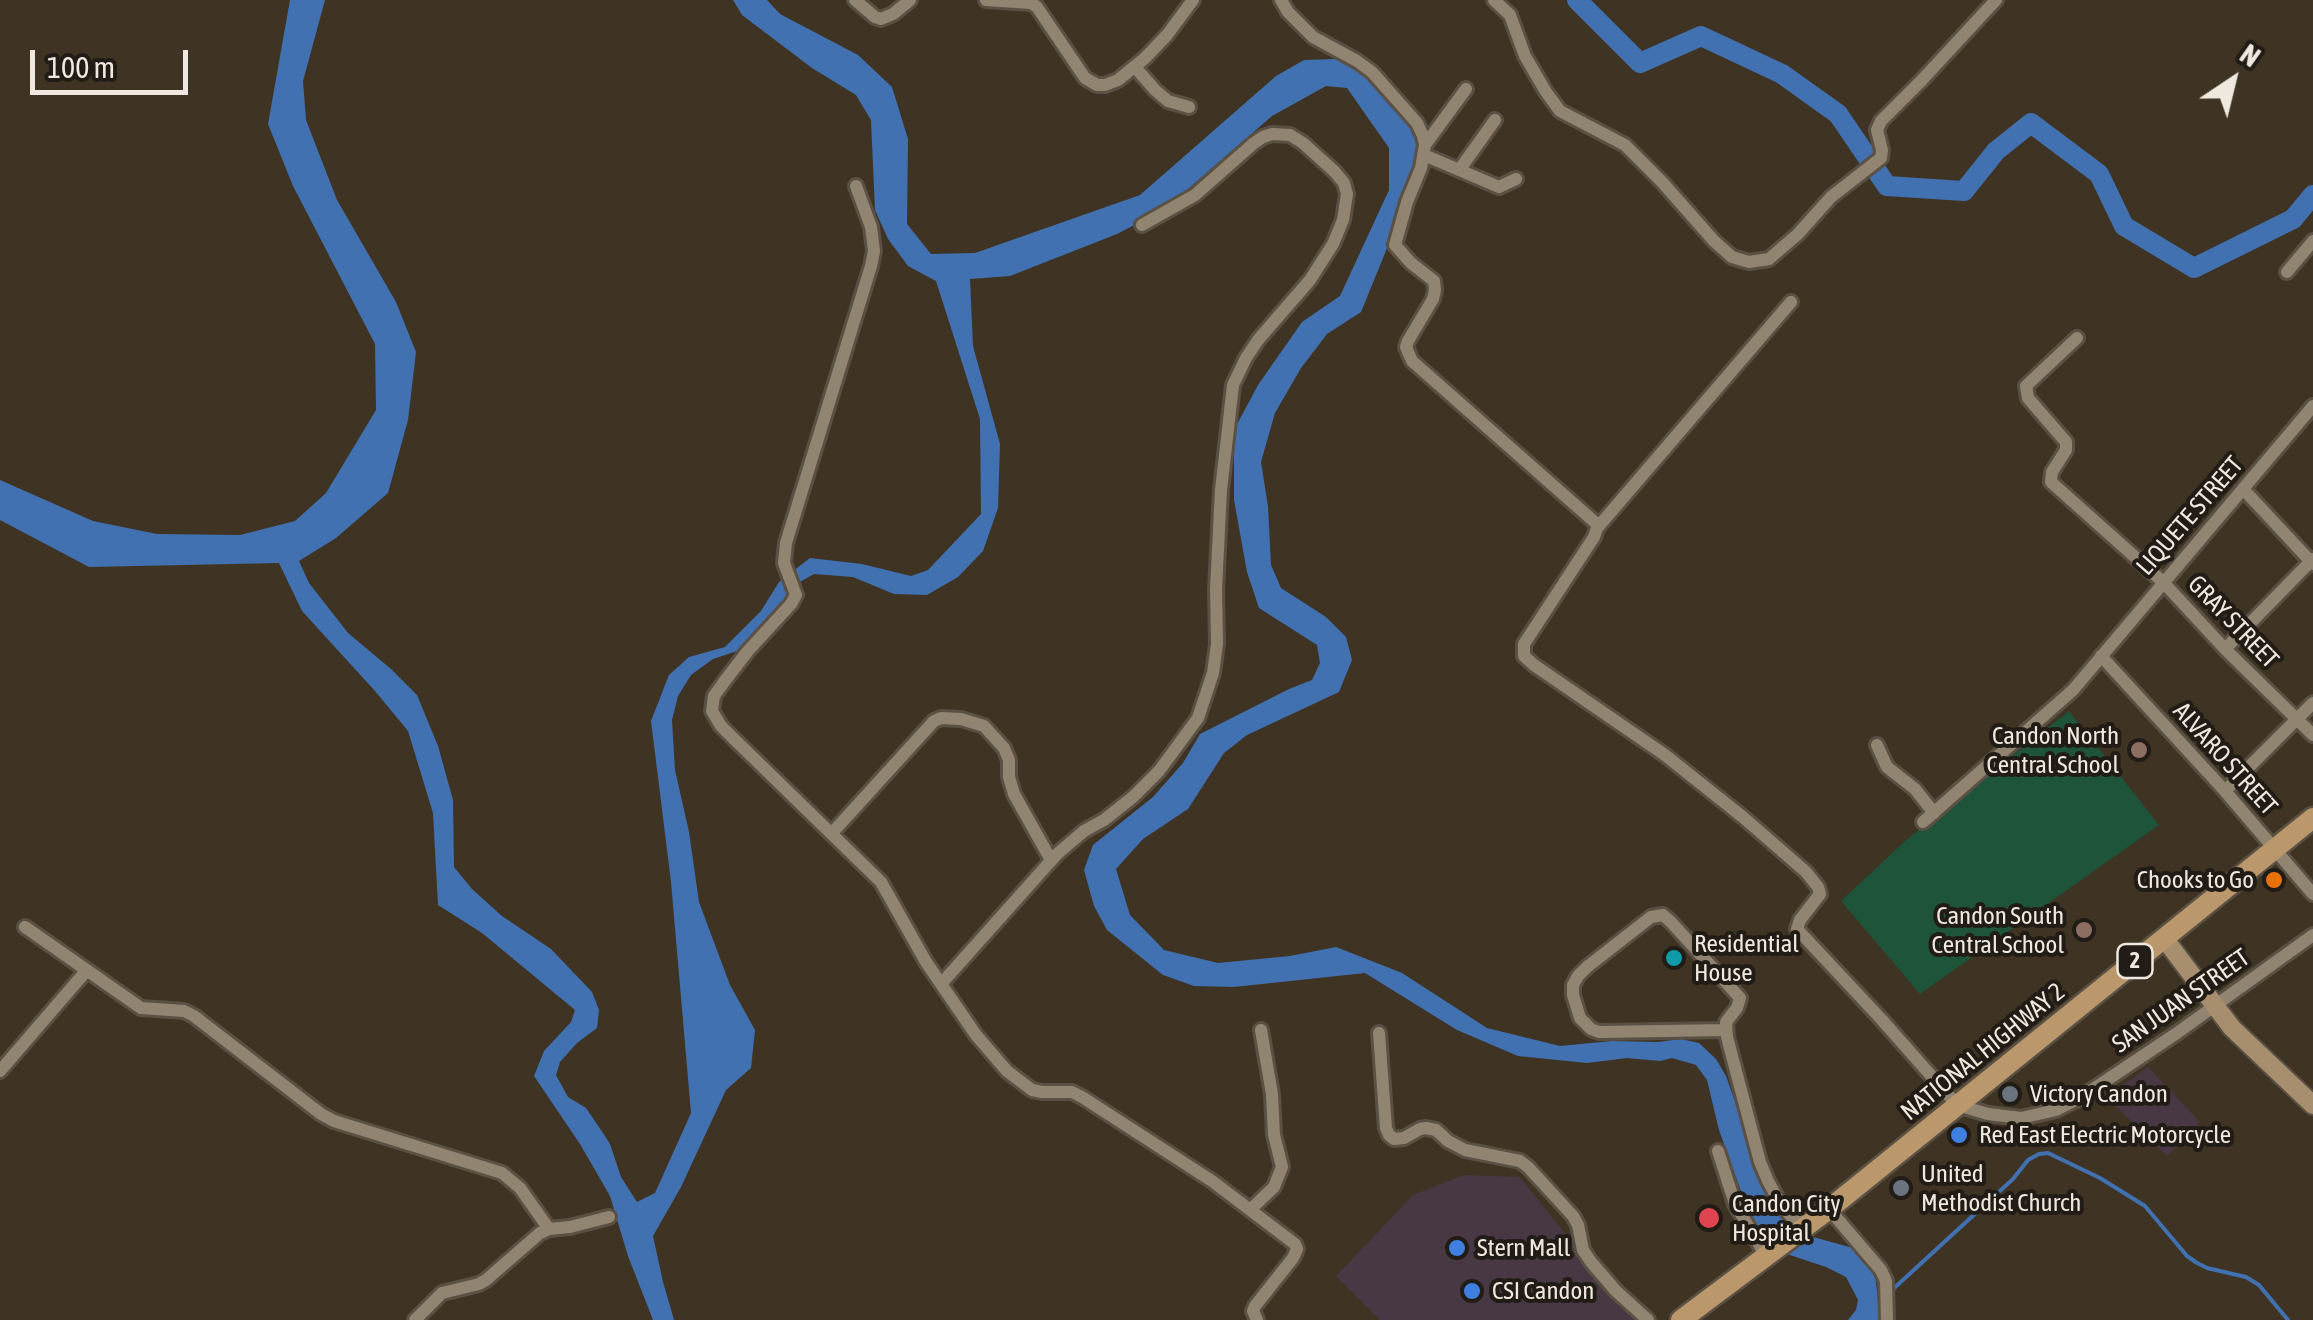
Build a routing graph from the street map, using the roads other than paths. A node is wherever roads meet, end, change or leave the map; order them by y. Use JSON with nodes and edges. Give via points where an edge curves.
{"nodes":[{"id":1,"x":855,"y":0,"type":"edge"},
{"id":2,"x":910,"y":0,"type":"edge"},
{"id":3,"x":986,"y":0,"type":"edge"},
{"id":4,"x":1194,"y":0,"type":"edge"},
{"id":5,"x":1281,"y":0,"type":"edge"},
{"id":6,"x":1494,"y":0,"type":"edge"},
{"id":7,"x":1996,"y":0,"type":"edge"},
{"id":8,"x":1136,"y":66,"type":"junction"},
{"id":9,"x":1466,"y":89,"type":"dead end"},
{"id":10,"x":1189,"y":107,"type":"dead end"},
{"id":11,"x":1495,"y":120,"type":"dead end"},
{"id":12,"x":1424,"y":150,"type":"junction"},
{"id":13,"x":1460,"y":169,"type":"junction"},
{"id":14,"x":1516,"y":179,"type":"dead end"},
{"id":15,"x":856,"y":186,"type":"dead end"},
{"id":16,"x":1142,"y":226,"type":"dead end"},
{"id":17,"x":2313,"y":241,"type":"edge"},
{"id":18,"x":2287,"y":272,"type":"dead end"},
{"id":19,"x":1792,"y":302,"type":"dead end"},
{"id":20,"x":2077,"y":338,"type":"dead end"},
{"id":21,"x":2313,"y":406,"type":"edge"},
{"id":22,"x":2308,"y":423,"type":"edge"},
{"id":23,"x":2244,"y":490,"type":"junction"},
{"id":24,"x":1598,"y":527,"type":"junction"},
{"id":25,"x":2312,"y":561,"type":"edge"},
{"id":26,"x":2163,"y":582,"type":"junction"},
{"id":27,"x":2225,"y":650,"type":"junction"},
{"id":28,"x":2102,"y":656,"type":"junction"},
{"id":29,"x":2313,"y":704,"type":"edge"},
{"id":30,"x":2297,"y":719,"type":"junction"},
{"id":31,"x":2313,"y":736,"type":"edge"},
{"id":32,"x":1877,"y":746,"type":"dead end"},
{"id":33,"x":2225,"y":790,"type":"junction"},
{"id":34,"x":2313,"y":818,"type":"edge"},
{"id":35,"x":832,"y":833,"type":"junction"},
{"id":36,"x":2276,"y":850,"type":"junction"},
{"id":37,"x":1051,"y":860,"type":"junction"},
{"id":38,"x":2313,"y":894,"type":"edge"},
{"id":39,"x":25,"y":927,"type":"dead end"},
{"id":40,"x":2313,"y":935,"type":"edge"},
{"id":41,"x":2164,"y":938,"type":"junction"},
{"id":42,"x":87,"y":970,"type":"junction"},
{"id":43,"x":941,"y":984,"type":"junction"},
{"id":44,"x":2214,"y":1006,"type":"junction"},
{"id":45,"x":1261,"y":1030,"type":"dead end"},
{"id":46,"x":1726,"y":1030,"type":"junction"},
{"id":47,"x":1379,"y":1032,"type":"dead end"},
{"id":48,"x":0,"y":1071,"type":"edge"},
{"id":49,"x":1957,"y":1105,"type":"junction"},
{"id":50,"x":2313,"y":1105,"type":"edge"},
{"id":51,"x":1718,"y":1151,"type":"dead end"},
{"id":52,"x":1251,"y":1209,"type":"junction"},
{"id":53,"x":1829,"y":1209,"type":"junction"},
{"id":54,"x":609,"y":1218,"type":"dead end"},
{"id":55,"x":1807,"y":1227,"type":"junction"},
{"id":56,"x":549,"y":1229,"type":"junction"},
{"id":57,"x":1769,"y":1254,"type":"junction"},
{"id":58,"x":415,"y":1320,"type":"edge"},
{"id":59,"x":1257,"y":1320,"type":"edge"},
{"id":60,"x":1648,"y":1320,"type":"edge"},
{"id":61,"x":1681,"y":1320,"type":"edge"},
{"id":62,"x":1887,"y":1320,"type":"edge"}],
"edges":[{"from":1,"to":2,"type":"street","via":[[881,19]]},
{"from":3,"to":8,"type":"street","via":[[1037,7],[1081,73],[1098,85]]},
{"from":4,"to":8,"type":"street"},
{"from":5,"to":12,"type":"street","via":[[1314,37],[1372,72],[1417,124]]},
{"from":6,"to":7,"type":"street","via":[[1510,15],[1525,56],[1560,110],[1625,145],[1701,228],[1737,260],[1749,262],[1768,259],[1881,158],[1880,121]]},
{"from":8,"to":10,"type":"street","via":[[1168,101]]},
{"from":9,"to":12,"type":"street"},
{"from":11,"to":13,"type":"street"},
{"from":12,"to":13,"type":"street"},
{"from":12,"to":24,"type":"street","via":[[1396,245],[1435,290],[1408,341],[1408,354]]},
{"from":13,"to":14,"type":"street","via":[[1499,186]]},
{"from":15,"to":35,"type":"street","via":[[871,227],[872,266],[786,543],[786,570],[796,595],[724,682],[712,711]]},
{"from":16,"to":37,"type":"street","via":[[1195,195],[1272,134],[1303,142],[1335,172],[1347,194],[1333,244],[1258,340],[1233,385],[1217,644],[1198,718],[1133,797]]},
{"from":17,"to":18,"type":"street"},
{"from":19,"to":24,"type":"street"},
{"from":20,"to":26,"type":"street","name":"GRAY STREET","via":[[2026,386],[2028,398],[2066,442],[2050,478]]},
{"from":21,"to":22,"type":"street","name":"LIQUETE STREET"},
{"from":22,"to":23,"type":"street","name":"LIQUETE STREET"},
{"from":23,"to":25,"type":"street"},
{"from":23,"to":26,"type":"street","name":"LIQUETE STREET"},
{"from":24,"to":49,"type":"street","via":[[1524,644],[1524,656],[1664,755],[1806,872],[1820,894],[1797,928]]},
{"from":25,"to":27,"type":"street"},
{"from":26,"to":27,"type":"street","name":"GRAY STREET"},
{"from":26,"to":28,"type":"street","name":"LIQUETE STREET"},
{"from":27,"to":30,"type":"street","name":"GRAY STREET"},
{"from":28,"to":32,"type":"street","name":"LIQUETE STREET","via":[[2056,707],[1929,817],[1915,789],[1887,767]]},
{"from":28,"to":33,"type":"street","name":"ALVARO STREET"},
{"from":29,"to":30,"type":"street"},
{"from":30,"to":31,"type":"street","name":"GRAY STREET"},
{"from":30,"to":33,"type":"street"},
{"from":33,"to":36,"type":"street","name":"ALVARO STREET"},
{"from":34,"to":36,"type":"main road","name":"NATIONAL HIGHWAY 2","number":"2"},
{"from":35,"to":37,"type":"street","via":[[934,721],[960,719],[984,726],[1004,748],[1014,794]]},
{"from":35,"to":43,"type":"street","via":[[882,882]]},
{"from":36,"to":38,"type":"street","name":"ALVARO STREET"},
{"from":36,"to":41,"type":"main road","name":"NATIONAL HIGHWAY 2","number":"2"},
{"from":37,"to":43,"type":"street"},
{"from":39,"to":42,"type":"street"},
{"from":40,"to":44,"type":"street","name":"SAN JUAN STREET"},
{"from":41,"to":44,"type":"main road"},
{"from":41,"to":49,"type":"main road","name":"NATIONAL HIGHWAY 2","number":"2"},
{"from":42,"to":48,"type":"street"},
{"from":42,"to":56,"type":"street","via":[[141,1008],[194,1016],[334,1121],[502,1173]]},
{"from":43,"to":52,"type":"street","via":[[993,1057],[1019,1081],[1032,1090],[1082,1097]]},
{"from":44,"to":49,"type":"street","name":"SAN JUAN STREET","via":[[2056,1110],[2021,1118]]},
{"from":44,"to":50,"type":"main road"},
{"from":45,"to":52,"type":"street","via":[[1282,1167]]},
{"from":46,"to":46,"type":"street","via":[[1740,998],[1663,916],[1651,917],[1573,985],[1580,1018],[1599,1032]]},
{"from":46,"to":55,"type":"street","via":[[1768,1181],[1791,1216]]},
{"from":47,"to":60,"type":"street","via":[[1390,1135],[1436,1130],[1465,1150],[1520,1161],[1573,1216],[1591,1262]]},
{"from":49,"to":53,"type":"main road","name":"NATIONAL HIGHWAY 2","number":"2"},
{"from":51,"to":57,"type":"street","via":[[1735,1204]]},
{"from":52,"to":59,"type":"street","via":[[1297,1249],[1258,1300]]},
{"from":53,"to":55,"type":"main road","name":"NATIONAL HIGHWAY 2","number":"2"},
{"from":53,"to":62,"type":"street","via":[[1886,1281]]},
{"from":54,"to":56,"type":"street"},
{"from":55,"to":57,"type":"main road","name":"NATIONAL HIGHWAY 2","number":"2"},
{"from":56,"to":58,"type":"street","via":[[486,1280],[442,1294]]},
{"from":57,"to":61,"type":"main road","name":"NATIONAL HIGHWAY 2","number":"2"}]}
